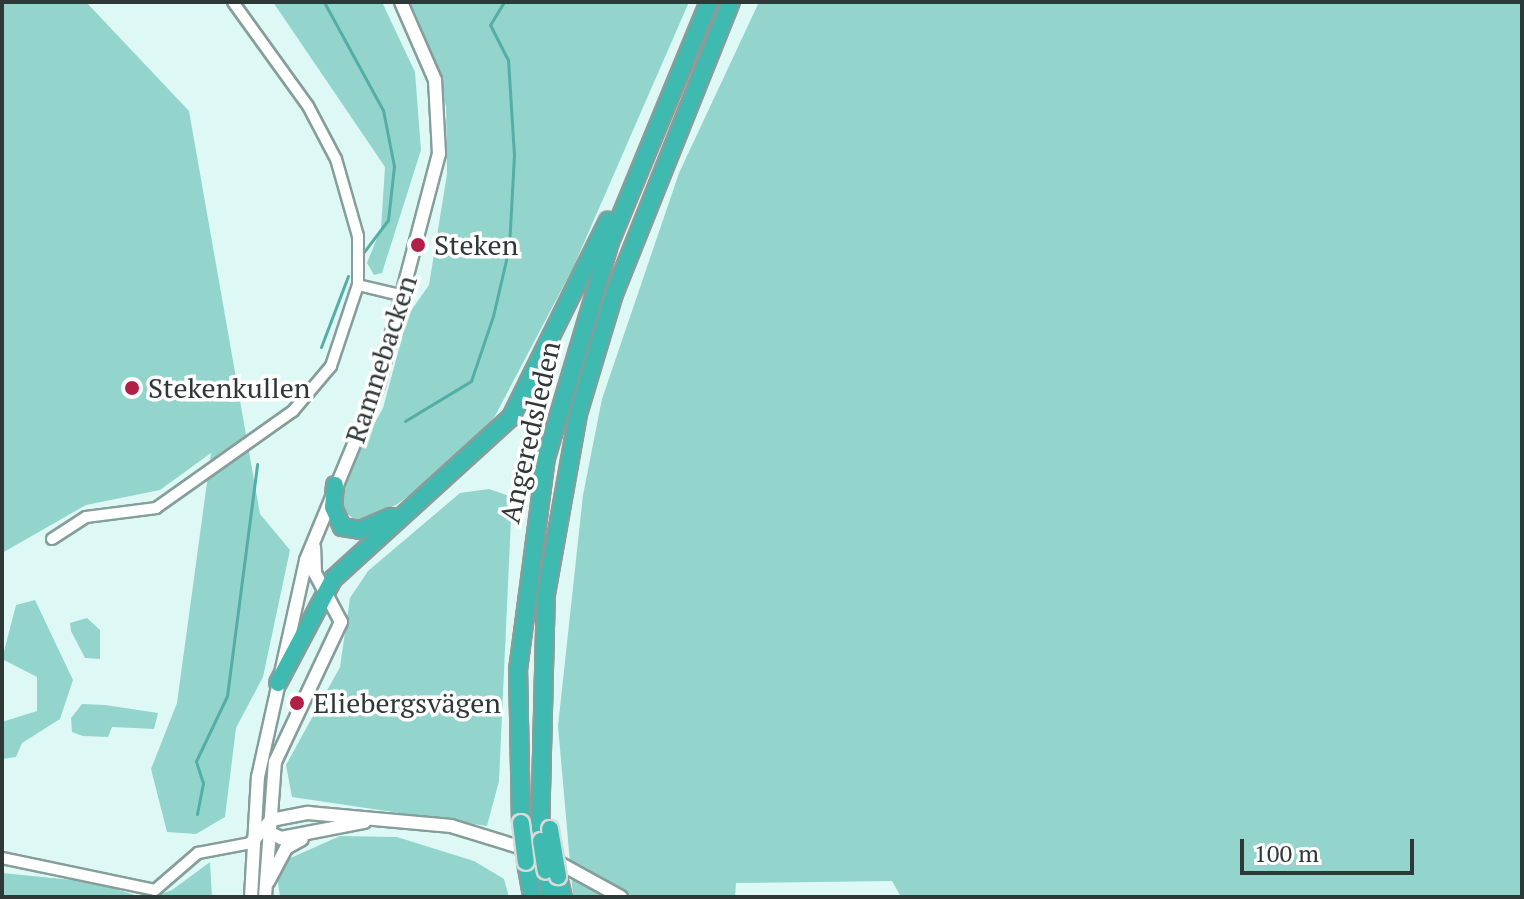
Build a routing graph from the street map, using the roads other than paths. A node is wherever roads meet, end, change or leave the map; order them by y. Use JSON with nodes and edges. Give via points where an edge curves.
{"nodes":[{"id":1,"x":233,"y":2,"type":"edge"},
{"id":2,"x":401,"y":2,"type":"edge"},
{"id":3,"x":709,"y":2,"type":"edge"},
{"id":4,"x":731,"y":2,"type":"edge"},
{"id":5,"x":648,"y":144,"type":"junction"},
{"id":6,"x":358,"y":285,"type":"junction"},
{"id":7,"x":404,"y":296,"type":"junction"},
{"id":8,"x":335,"y":485,"type":"junction"},
{"id":9,"x":424,"y":498,"type":"junction"},
{"id":10,"x":315,"y":528,"type":"junction"},
{"id":11,"x":52,"y":539,"type":"dead end"},
{"id":12,"x":325,"y":589,"type":"junction"},
{"id":13,"x":278,"y":683,"type":"junction"},
{"id":14,"x":380,"y":820,"type":"junction"},
{"id":15,"x":330,"y":829,"type":"junction"},
{"id":16,"x":265,"y":830,"type":"junction"},
{"id":17,"x":251,"y":843,"type":"junction"},
{"id":18,"x":2,"y":858,"type":"edge"},
{"id":19,"x":552,"y":874,"type":"junction"},
{"id":20,"x":265,"y":893,"type":"edge"},
{"id":21,"x":251,"y":897,"type":"edge"},
{"id":22,"x":532,"y":897,"type":"edge"},
{"id":23,"x":550,"y":897,"type":"edge"},
{"id":24,"x":563,"y":897,"type":"edge"},
{"id":25,"x":621,"y":897,"type":"edge"}],
"edges":[{"from":1,"to":6,"type":"street","via":[[308,106],[336,159],[358,236]]},
{"from":2,"to":7,"type":"street","name":"Ramnebacken","via":[[435,80],[441,118]]},
{"from":3,"to":5,"type":"highway","name":"Angeredsleden"},
{"from":4,"to":19,"type":"highway","name":"Angeredsleden","bridge":true,"via":[[594,352],[551,553],[537,730]]},
{"from":5,"to":9,"type":"highway","via":[[511,417]]},
{"from":5,"to":22,"type":"highway","name":"Angeredsleden","bridge":true,"via":[[582,324],[541,486],[518,670],[521,823]]},
{"from":6,"to":7,"type":"street"},
{"from":6,"to":11,"type":"street","via":[[331,366],[293,411],[156,508],[78,519]]},
{"from":7,"to":8,"type":"street","name":"Ramnebacken","via":[[378,386]]},
{"from":8,"to":9,"type":"highway","via":[[335,516],[349,529],[371,527]]},
{"from":8,"to":10,"type":"street","name":"Ramnebacken"},
{"from":9,"to":12,"type":"highway"},
{"from":10,"to":12,"type":"street","name":"Ramnebacken","via":[[314,566]]},
{"from":10,"to":13,"type":"street","name":"Ramnebacken"},
{"from":12,"to":13,"type":"highway"},
{"from":12,"to":16,"type":"street","name":"Ramnebacken","via":[[340,613],[340,632],[281,743]]},
{"from":13,"to":17,"type":"street","name":"Ramnebacken"},
{"from":14,"to":15,"type":"street"},
{"from":14,"to":16,"type":"street","via":[[287,814]]},
{"from":14,"to":25,"type":"street","via":[[451,826],[507,842]]},
{"from":15,"to":16,"type":"street","via":[[281,838]]},
{"from":15,"to":20,"type":"street","via":[[286,848]]},
{"from":16,"to":17,"type":"street"},
{"from":16,"to":20,"type":"street","name":"Ramnebacken"},
{"from":17,"to":18,"type":"street","via":[[198,853],[155,890]]},
{"from":17,"to":21,"type":"street","name":"Ramnebacken"},
{"from":19,"to":23,"type":"highway"},
{"from":19,"to":24,"type":"highway"}]}
